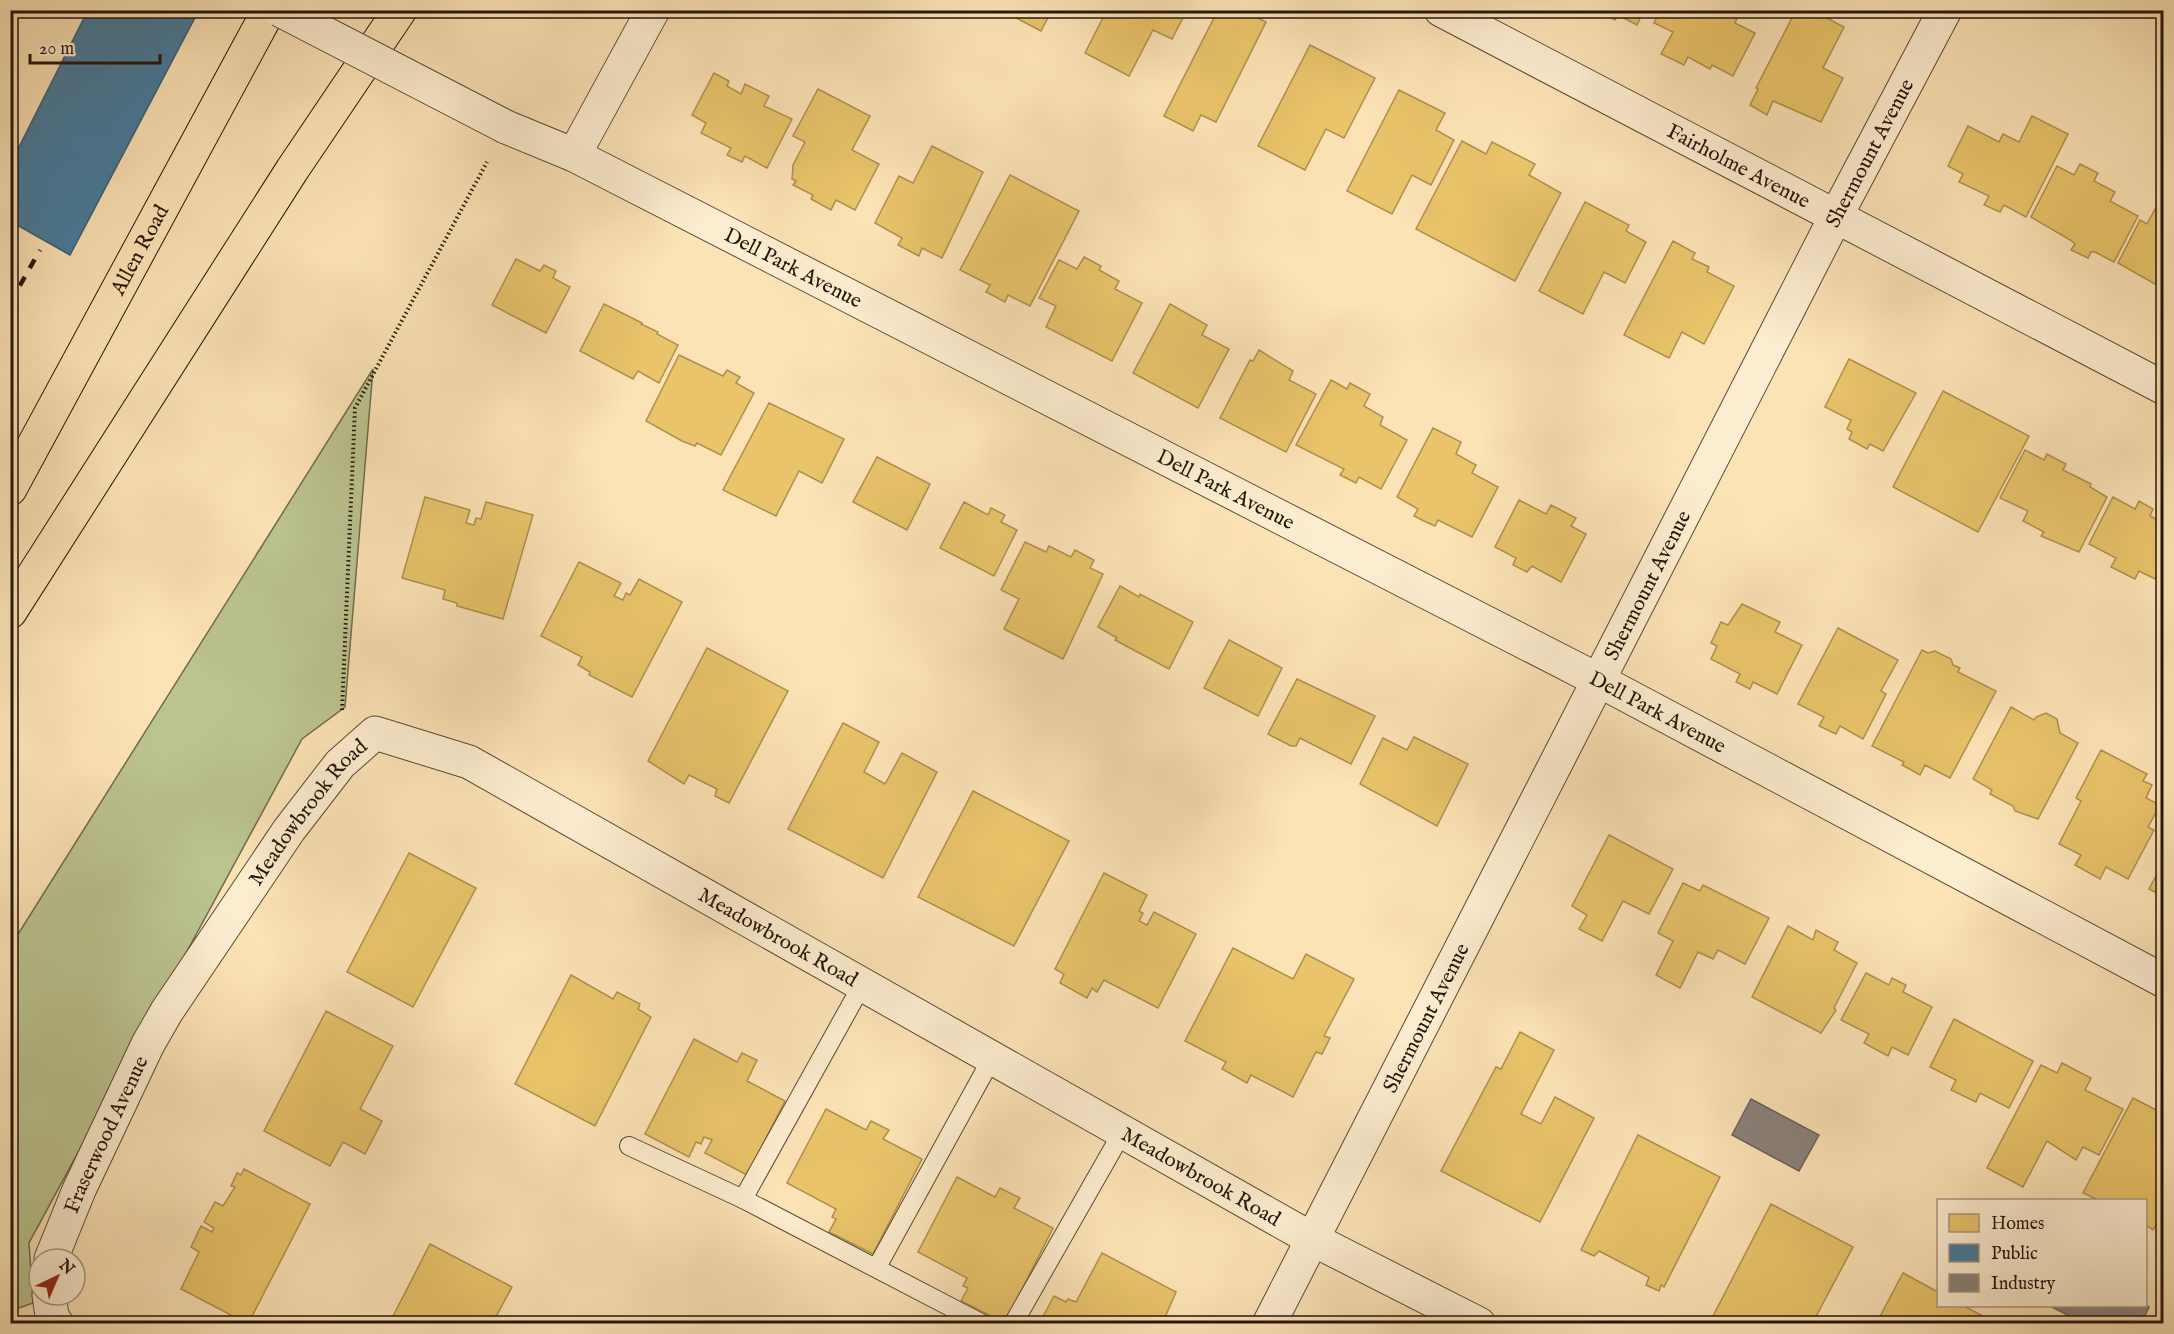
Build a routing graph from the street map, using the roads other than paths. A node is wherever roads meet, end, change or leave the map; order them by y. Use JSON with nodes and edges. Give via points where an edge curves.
{"nodes":[{"id":1,"x":269,"y":10,"type":"edge"},
{"id":2,"x":280,"y":10,"type":"edge"},
{"id":3,"x":400,"y":10,"type":"edge"},
{"id":4,"x":653,"y":10,"type":"edge"},
{"id":5,"x":1441,"y":10,"type":"edge"},
{"id":6,"x":1945,"y":10,"type":"edge"},
{"id":7,"x":574,"y":155,"type":"junction"},
{"id":8,"x":1836,"y":216,"type":"junction"},
{"id":9,"x":2163,"y":388,"type":"edge"},
{"id":10,"x":10,"y":489,"type":"edge"},
{"id":11,"x":10,"y":612,"type":"edge"},
{"id":12,"x":1598,"y":680,"type":"junction"},
{"id":13,"x":2163,"y":981,"type":"edge"},
{"id":14,"x":862,"y":985,"type":"junction"},
{"id":15,"x":167,"y":1011,"type":"joint"},
{"id":16,"x":992,"y":1058,"type":"junction"},
{"id":17,"x":1123,"y":1131,"type":"junction"},
{"id":18,"x":628,"y":1146,"type":"dead end"},
{"id":19,"x":743,"y":1199,"type":"junction"},
{"id":20,"x":1312,"y":1239,"type":"junction"},
{"id":21,"x":56,"y":1247,"type":"edge"},
{"id":22,"x":877,"y":1267,"type":"junction"},
{"id":23,"x":50,"y":1307,"type":"edge"},
{"id":24,"x":57,"y":1323,"type":"edge"},
{"id":25,"x":983,"y":1323,"type":"edge"},
{"id":26,"x":1013,"y":1323,"type":"edge"},
{"id":27,"x":1269,"y":1323,"type":"edge"},
{"id":28,"x":1479,"y":1323,"type":"edge"}],
"edges":[{"from":1,"to":10,"type":"highway","name":"Allen Road"},
{"from":2,"to":7,"type":"street","name":"Dell Park Avenue","bridge":true,"via":[[506,127]]},
{"from":3,"to":11,"type":"highway","via":[[292,170]]},
{"from":4,"to":7,"type":"street"},
{"from":5,"to":8,"type":"street","name":"Fairholme Avenue"},
{"from":6,"to":8,"type":"street","name":"Shermount Avenue"},
{"from":7,"to":12,"type":"street","name":"Dell Park Avenue"},
{"from":8,"to":9,"type":"street","name":"Fairholme Avenue"},
{"from":8,"to":12,"type":"street","name":"Shermount Avenue"},
{"from":12,"to":13,"type":"street","name":"Dell Park Avenue"},
{"from":12,"to":20,"type":"street","name":"Shermount Avenue"},
{"from":14,"to":15,"type":"street","name":"Meadowbrook Road","via":[[469,762],[375,733],[340,764],[289,830]]},
{"from":14,"to":16,"type":"street","name":"Meadowbrook Road"},
{"from":14,"to":19,"type":"lane"},
{"from":15,"to":21,"type":"street","name":"Fraserwood Avenue","via":[[84,1180]]},
{"from":16,"to":17,"type":"street","name":"Meadowbrook Road"},
{"from":16,"to":22,"type":"lane"},
{"from":17,"to":20,"type":"street","name":"Meadowbrook Road"},
{"from":17,"to":26,"type":"lane"},
{"from":18,"to":19,"type":"lane"},
{"from":19,"to":22,"type":"lane"},
{"from":20,"to":27,"type":"street","name":"Shermount Avenue"},
{"from":20,"to":28,"type":"street","name":"Meadowbrook Road"},
{"from":22,"to":25,"type":"lane"},
{"from":23,"to":24,"type":"street"}]}
